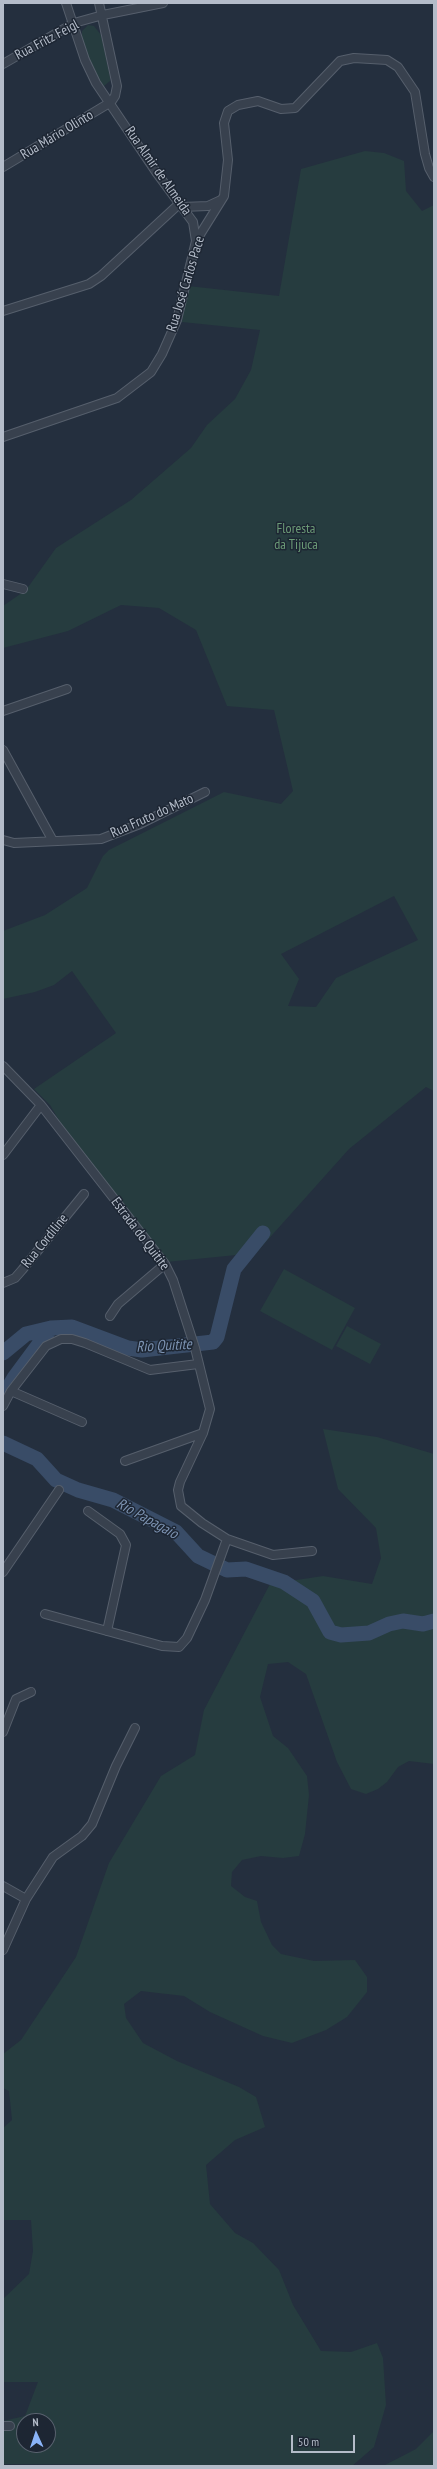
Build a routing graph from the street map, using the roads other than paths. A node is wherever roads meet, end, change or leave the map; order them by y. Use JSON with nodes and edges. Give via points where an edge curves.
{"nodes":[{"id":1,"x":66,"y":3,"type":"edge"},
{"id":2,"x":99,"y":3,"type":"edge"},
{"id":3,"x":163,"y":3,"type":"edge"},
{"id":4,"x":103,"y":15,"type":"junction"},
{"id":5,"x":74,"y":23,"type":"junction"},
{"id":6,"x":3,"y":64,"type":"edge"},
{"id":7,"x":111,"y":102,"type":"junction"},
{"id":8,"x":3,"y":167,"type":"edge"},
{"id":9,"x":434,"y":177,"type":"edge"},
{"id":10,"x":222,"y":200,"type":"junction"},
{"id":11,"x":180,"y":205,"type":"junction"},
{"id":12,"x":196,"y":241,"type":"junction"},
{"id":13,"x":3,"y":311,"type":"edge"},
{"id":14,"x":3,"y":437,"type":"edge"},
{"id":15,"x":3,"y":584,"type":"edge"},
{"id":16,"x":23,"y":589,"type":"dead end"},
{"id":17,"x":67,"y":689,"type":"dead end"},
{"id":18,"x":3,"y":711,"type":"edge"},
{"id":19,"x":3,"y":750,"type":"edge"},
{"id":20,"x":205,"y":792,"type":"dead end"},
{"id":21,"x":3,"y":840,"type":"edge"},
{"id":22,"x":53,"y":841,"type":"junction"},
{"id":23,"x":3,"y":1066,"type":"edge"},
{"id":24,"x":41,"y":1105,"type":"junction"},
{"id":25,"x":3,"y":1155,"type":"edge"},
{"id":26,"x":84,"y":1194,"type":"dead end"},
{"id":27,"x":165,"y":1264,"type":"junction"},
{"id":28,"x":3,"y":1283,"type":"edge"},
{"id":29,"x":110,"y":1316,"type":"dead end"},
{"id":30,"x":198,"y":1364,"type":"junction"},
{"id":31,"x":7,"y":1392,"type":"edge"},
{"id":32,"x":3,"y":1406,"type":"edge"},
{"id":33,"x":82,"y":1422,"type":"dead end"},
{"id":34,"x":203,"y":1433,"type":"junction"},
{"id":35,"x":125,"y":1461,"type":"dead end"},
{"id":36,"x":59,"y":1490,"type":"dead end"},
{"id":37,"x":88,"y":1511,"type":"dead end"},
{"id":38,"x":227,"y":1539,"type":"junction"},
{"id":39,"x":312,"y":1551,"type":"dead end"},
{"id":40,"x":3,"y":1572,"type":"edge"},
{"id":41,"x":45,"y":1614,"type":"dead end"},
{"id":42,"x":107,"y":1631,"type":"junction"},
{"id":43,"x":31,"y":1692,"type":"dead end"},
{"id":44,"x":135,"y":1728,"type":"dead end"},
{"id":45,"x":3,"y":1732,"type":"edge"},
{"id":46,"x":3,"y":1886,"type":"edge"},
{"id":47,"x":26,"y":1899,"type":"junction"},
{"id":48,"x":3,"y":1950,"type":"edge"}],
"edges":[{"from":1,"to":5,"type":"street","name":"Rua Mário Olinto"},
{"from":2,"to":4,"type":"street"},
{"from":3,"to":4,"type":"street","name":"Rua Fritz Feigl"},
{"from":4,"to":5,"type":"street","name":"Rua Fritz Feigl"},
{"from":4,"to":7,"type":"street","via":[[117,86]]},
{"from":5,"to":6,"type":"street","name":"Rua Fritz Feigl"},
{"from":5,"to":7,"type":"street","name":"Rua Mário Olinto","via":[[85,60],[103,95]]},
{"from":7,"to":8,"type":"street","name":"Rua Mário Olinto"},
{"from":7,"to":11,"type":"street","name":"Rua Almir de Almeida"},
{"from":9,"to":10,"type":"street","name":"Rua José Carlos Pace","via":[[428,168],[415,92],[411,83],[398,67],[387,60],[354,58],[340,61],[295,108],[281,109],[258,101],[238,105],[228,111],[224,123],[228,160]]},
{"from":10,"to":11,"type":"street","via":[[200,207]]},
{"from":10,"to":12,"type":"street","name":"Rua José Carlos Pace"},
{"from":11,"to":12,"type":"street","name":"Rua Almir de Almeida","via":[[195,226]]},
{"from":11,"to":13,"type":"street","via":[[89,284]]},
{"from":12,"to":14,"type":"street","name":"Rua José Carlos Pace","via":[[176,320],[162,354],[151,372],[117,398]]},
{"from":15,"to":16,"type":"street"},
{"from":17,"to":18,"type":"street"},
{"from":19,"to":22,"type":"street"},
{"from":20,"to":22,"type":"street","name":"Rua Fruto do Mato","via":[[101,839]]},
{"from":21,"to":22,"type":"street","name":"Rua Fruto do Mato"},
{"from":23,"to":24,"type":"street","name":"Estrada do Quitite"},
{"from":24,"to":25,"type":"street"},
{"from":24,"to":27,"type":"street","name":"Estrada do Quitite"},
{"from":26,"to":28,"type":"street","name":"Rua Cordiline","via":[[15,1278]]},
{"from":27,"to":29,"type":"street","via":[[118,1304]]},
{"from":27,"to":30,"type":"street","name":"Estrada do Quitite","via":[[173,1280]]},
{"from":30,"to":31,"type":"street","via":[[150,1370],[93,1346],[66,1339],[46,1346]]},
{"from":30,"to":34,"type":"street","name":"Estrada do Quitite","via":[[210,1410]]},
{"from":31,"to":32,"type":"street"},
{"from":31,"to":33,"type":"street"},
{"from":34,"to":35,"type":"street"},
{"from":34,"to":38,"type":"street","name":"Estrada do Quitite","via":[[180,1482],[179,1498],[181,1506]]},
{"from":36,"to":40,"type":"street"},
{"from":37,"to":42,"type":"street","via":[[120,1534],[126,1545]]},
{"from":38,"to":39,"type":"street","name":"Estrada do Quitite","via":[[273,1554]]},
{"from":38,"to":42,"type":"street","via":[[187,1638],[178,1647],[162,1646]]},
{"from":41,"to":42,"type":"street"},
{"from":43,"to":45,"type":"street","via":[[16,1699]]},
{"from":44,"to":47,"type":"street","via":[[92,1824],[82,1836],[54,1857]]},
{"from":46,"to":47,"type":"street"},
{"from":47,"to":48,"type":"street"}]}
